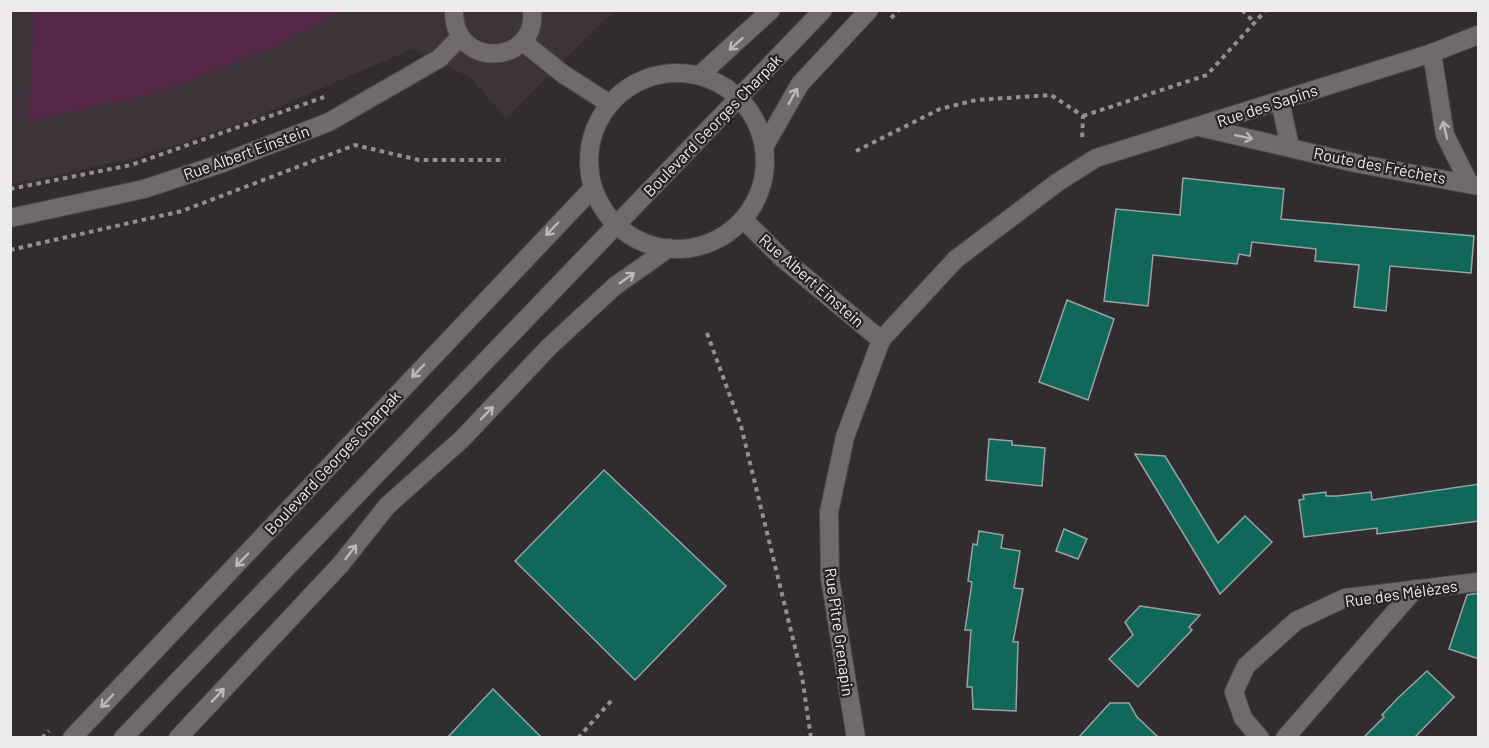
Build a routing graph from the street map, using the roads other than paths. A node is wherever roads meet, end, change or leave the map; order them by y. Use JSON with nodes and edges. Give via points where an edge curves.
{"nodes":[{"id":1,"x":454,"y":10,"type":"edge"},
{"id":2,"x":532,"y":10,"type":"edge"},
{"id":3,"x":771,"y":10,"type":"edge"},
{"id":4,"x":823,"y":10,"type":"edge"},
{"id":5,"x":869,"y":10,"type":"edge"},
{"id":6,"x":1479,"y":35,"type":"edge"},
{"id":7,"x":460,"y":37,"type":"junction"},
{"id":8,"x":523,"y":42,"type":"junction"},
{"id":9,"x":1432,"y":53,"type":"junction"},
{"id":10,"x":700,"y":75,"type":"junction"},
{"id":11,"x":739,"y":98,"type":"junction"},
{"id":12,"x":1280,"y":100,"type":"junction"},
{"id":13,"x":610,"y":104,"type":"junction"},
{"id":14,"x":1197,"y":127,"type":"junction"},
{"id":15,"x":764,"y":147,"type":"junction"},
{"id":16,"x":1290,"y":147,"type":"junction"},
{"id":17,"x":1058,"y":182,"type":"joint"},
{"id":18,"x":1474,"y":184,"type":"edge"},
{"id":19,"x":593,"y":188,"type":"junction"},
{"id":20,"x":10,"y":218,"type":"edge"},
{"id":21,"x":743,"y":219,"type":"junction"},
{"id":22,"x":616,"y":224,"type":"junction"},
{"id":23,"x":669,"y":248,"type":"junction"},
{"id":24,"x":881,"y":340,"type":"junction"},
{"id":25,"x":1479,"y":582,"type":"edge"},
{"id":26,"x":1415,"y":589,"type":"junction"},
{"id":27,"x":72,"y":738,"type":"edge"},
{"id":28,"x":123,"y":738,"type":"edge"},
{"id":29,"x":178,"y":738,"type":"edge"},
{"id":30,"x":856,"y":738,"type":"edge"},
{"id":31,"x":1260,"y":738,"type":"edge"},
{"id":32,"x":1285,"y":738,"type":"edge"}],
"edges":[{"from":1,"to":7,"type":"street"},
{"from":2,"to":8,"type":"street","via":[[530,30]]},
{"from":3,"to":10,"type":"street","one_way":true},
{"from":4,"to":11,"type":"street","name":"Boulevard Georges Charpak"},
{"from":15,"to":5,"type":"street","one_way":true,"via":[[800,84]]},
{"from":6,"to":9,"type":"street","name":"Rue des Sapins"},
{"from":7,"to":8,"type":"street","via":[[468,46],[490,55]]},
{"from":7,"to":20,"type":"street","name":"Rue Albert Einstein","via":[[440,58],[341,116],[144,189]]},
{"from":8,"to":13,"type":"street"},
{"from":9,"to":12,"type":"street","name":"Rue des Sapins"},
{"from":18,"to":9,"type":"street","name":"Route des Fréchets","one_way":true,"via":[[1445,135]]},
{"from":10,"to":11,"type":"street"},
{"from":10,"to":13,"type":"street","via":[[675,72],[651,76],[628,87]]},
{"from":11,"to":15,"type":"street","via":[[756,120]]},
{"from":11,"to":22,"type":"street","name":"Boulevard Georges Charpak"},
{"from":12,"to":14,"type":"street","name":"Rue des Sapins"},
{"from":12,"to":16,"type":"street","name":"Route des Fréchets"},
{"from":13,"to":19,"type":"street","via":[[595,129],[589,159]]},
{"from":14,"to":16,"type":"street","name":"Route des Fréchets","one_way":true},
{"from":14,"to":17,"type":"street","name":"Rue des Sapins","via":[[1096,158]]},
{"from":15,"to":21,"type":"street","via":[[764,173],[757,198]]},
{"from":16,"to":18,"type":"street","name":"Route des Fréchets"},
{"from":17,"to":24,"type":"street","name":"Rue Pitre Grenapin","via":[[956,258]]},
{"from":19,"to":22,"type":"street"},
{"from":19,"to":27,"type":"street","name":"Boulevard Georges Charpak","one_way":true},
{"from":21,"to":23,"type":"street","via":[[722,237],[696,246]]},
{"from":21,"to":24,"type":"street","name":"Rue Albert Einstein"},
{"from":22,"to":23,"type":"street","via":[[643,242]]},
{"from":22,"to":28,"type":"street","name":"Boulevard Georges Charpak"},
{"from":29,"to":23,"type":"street","one_way":true,"via":[[341,564],[387,506],[462,439],[549,347],[615,286]]},
{"from":24,"to":30,"type":"street","name":"Rue Pitre Grenapin","via":[[845,437],[829,512],[830,578]]},
{"from":25,"to":26,"type":"street","name":"Rue des Mélèzes"},
{"from":26,"to":31,"type":"street","name":"Rue des Mélèzes","via":[[1345,598],[1296,621],[1246,666],[1234,692],[1244,718]]},
{"from":26,"to":32,"type":"street"}]}
